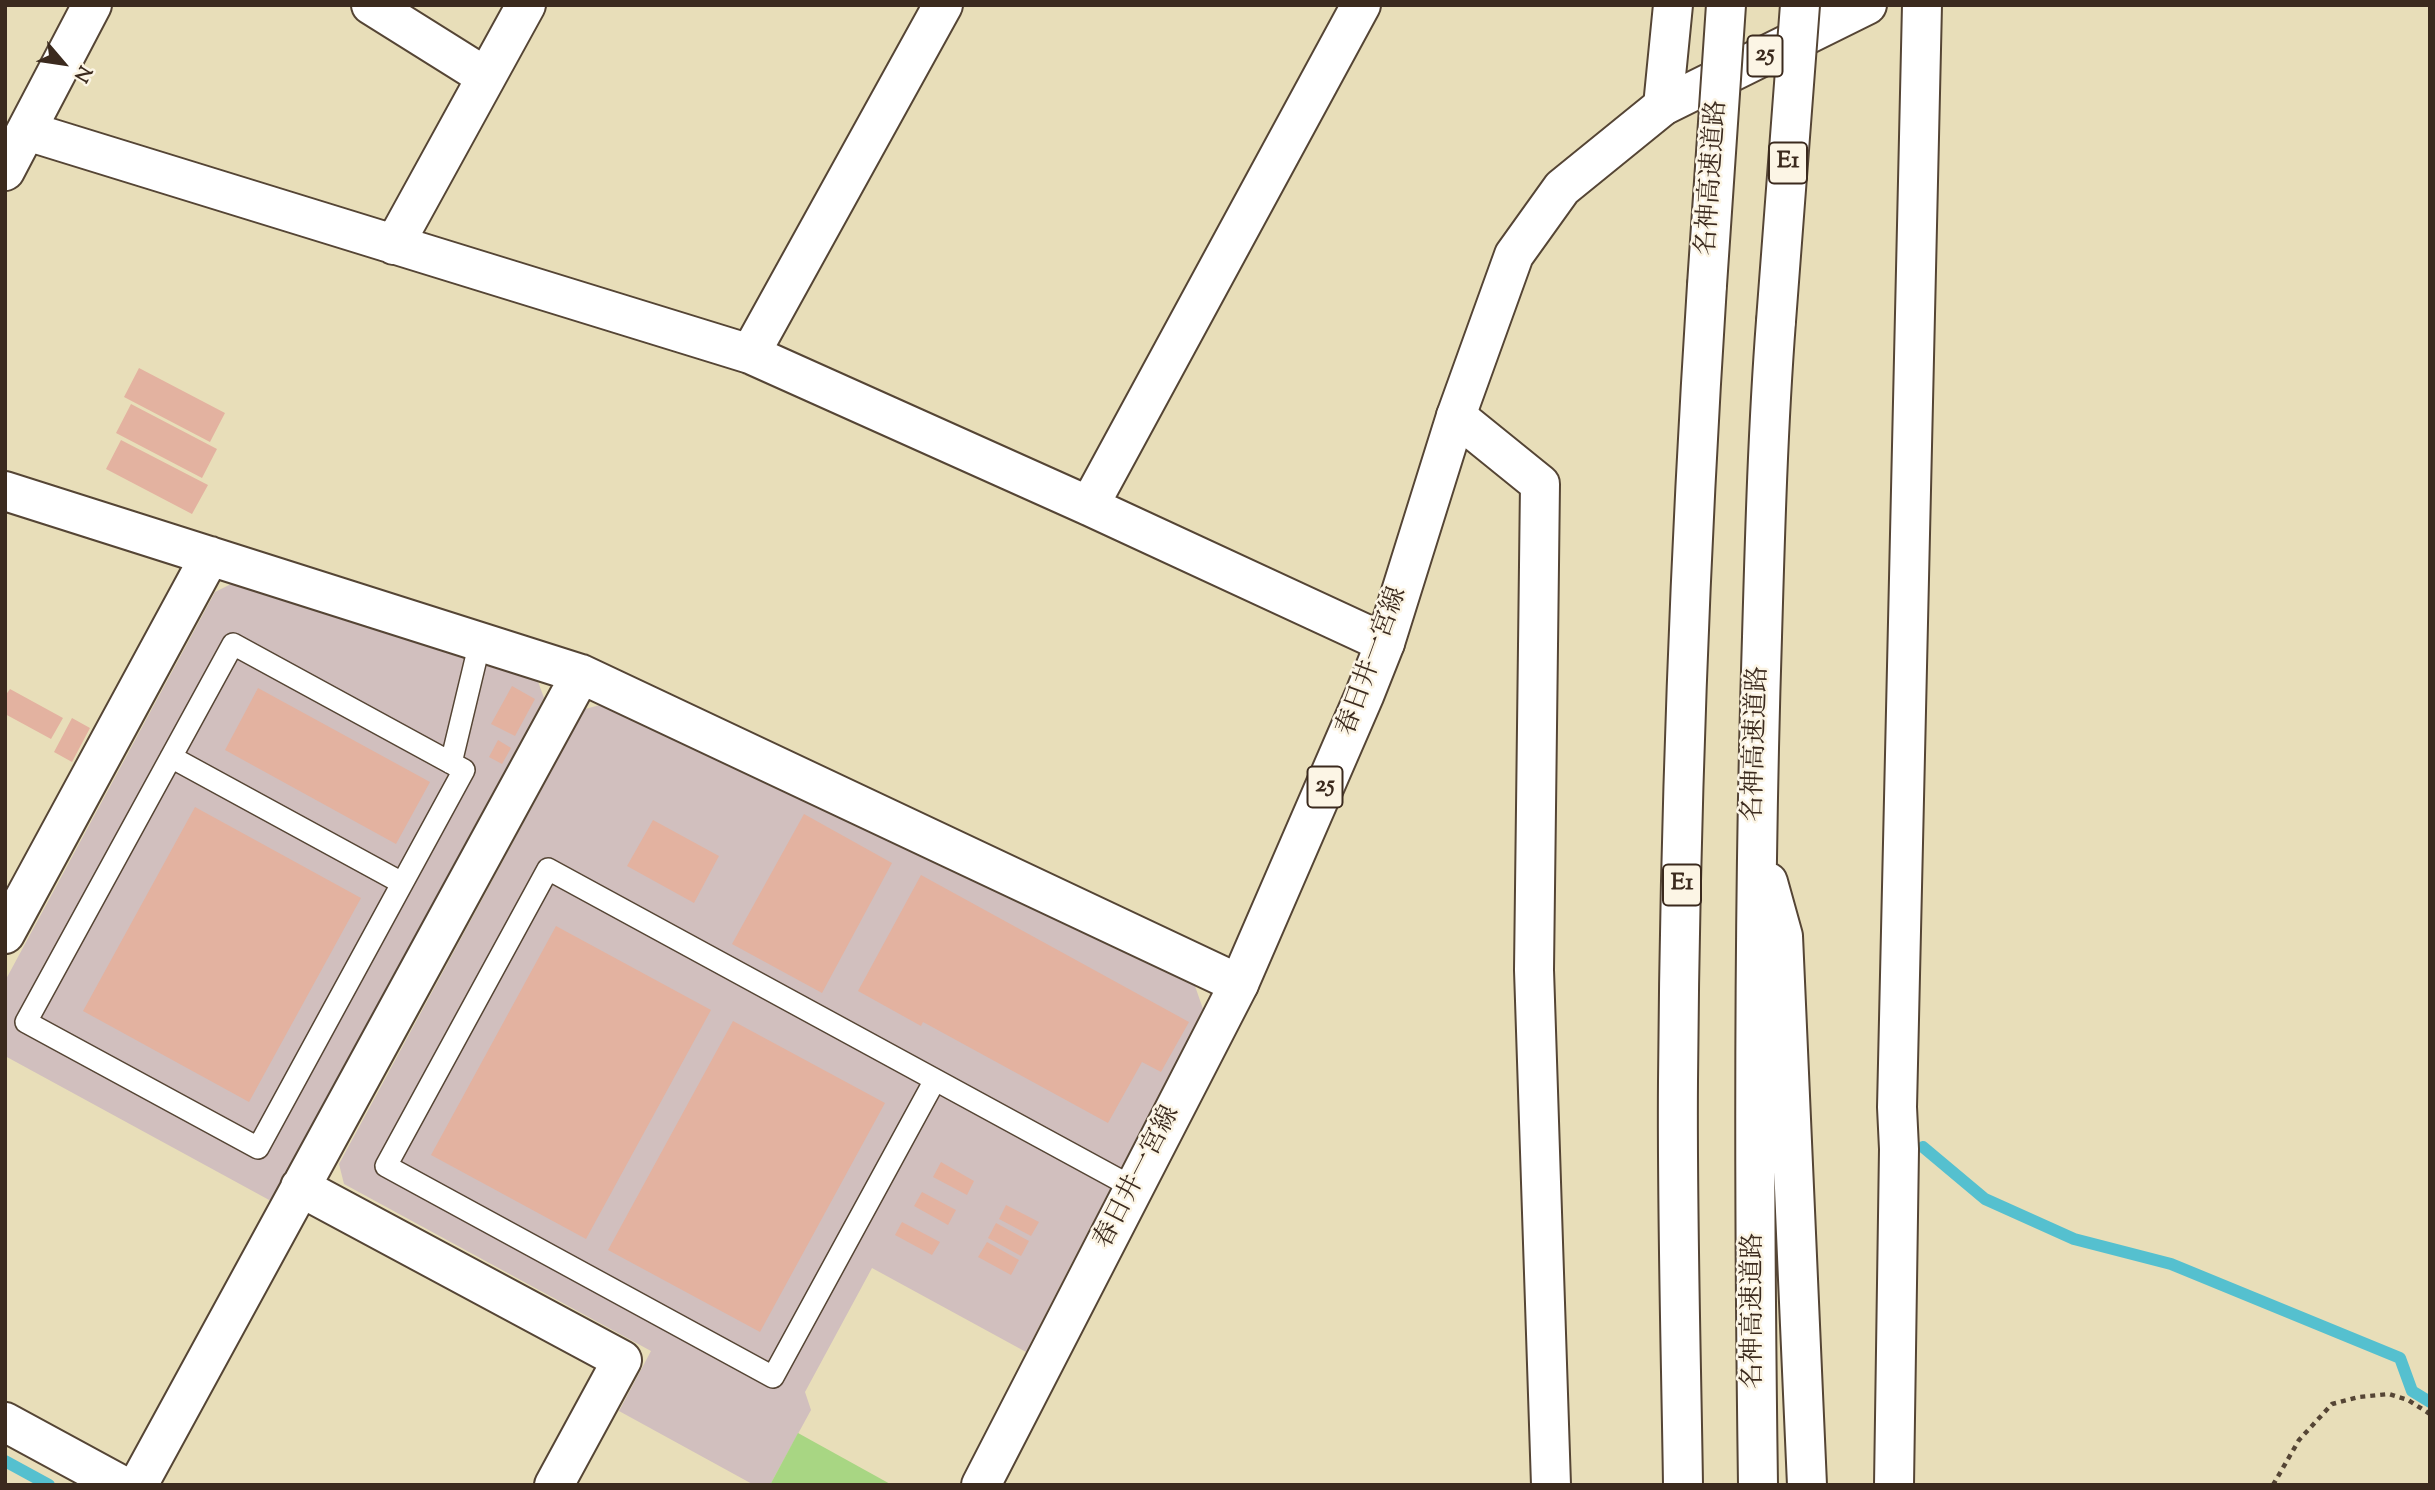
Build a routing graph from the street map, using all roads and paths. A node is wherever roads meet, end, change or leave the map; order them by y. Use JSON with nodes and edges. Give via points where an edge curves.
{"nodes":[{"id":1,"x":92,"y":5,"type":"edge"},
{"id":2,"x":370,"y":5,"type":"edge"},
{"id":3,"x":526,"y":5,"type":"edge"},
{"id":4,"x":943,"y":5,"type":"edge"},
{"id":5,"x":1361,"y":5,"type":"edge"},
{"id":6,"x":1673,"y":5,"type":"edge"},
{"id":7,"x":1726,"y":5,"type":"edge"},
{"id":8,"x":1800,"y":5,"type":"edge"},
{"id":9,"x":1867,"y":5,"type":"edge"},
{"id":10,"x":1922,"y":5,"type":"edge"},
{"id":11,"x":486,"y":77,"type":"junction"},
{"id":12,"x":1663,"y":106,"type":"junction"},
{"id":13,"x":27,"y":131,"type":"junction"},
{"id":14,"x":5,"y":171,"type":"edge"},
{"id":15,"x":394,"y":245,"type":"junction"},
{"id":16,"x":750,"y":354,"type":"junction"},
{"id":17,"x":1456,"y":416,"type":"junction"},
{"id":18,"x":5,"y":491,"type":"edge"},
{"id":19,"x":1089,"y":506,"type":"junction"},
{"id":20,"x":210,"y":556,"type":"junction"},
{"id":21,"x":480,"y":642,"type":"junction"},
{"id":22,"x":1385,"y":643,"type":"junction"},
{"id":23,"x":581,"y":674,"type":"junction"},
{"id":24,"x":171,"y":757,"type":"junction"},
{"id":25,"x":451,"y":763,"type":"junction"},
{"id":26,"x":1755,"y":840,"type":"junction"},
{"id":27,"x":402,"y":883,"type":"junction"},
{"id":28,"x":5,"y":934,"type":"edge"},
{"id":29,"x":1239,"y":984,"type":"junction"},
{"id":30,"x":935,"y":1080,"type":"junction"},
{"id":31,"x":300,"y":1187,"type":"junction"},
{"id":32,"x":1134,"y":1188,"type":"junction"},
{"id":33,"x":2430,"y":1414,"type":"edge"},
{"id":34,"x":5,"y":1422,"type":"edge"},
{"id":35,"x":121,"y":1485,"type":"edge"},
{"id":36,"x":138,"y":1485,"type":"edge"},
{"id":37,"x":554,"y":1485,"type":"edge"},
{"id":38,"x":981,"y":1485,"type":"edge"},
{"id":39,"x":1551,"y":1485,"type":"edge"},
{"id":40,"x":1683,"y":1485,"type":"edge"},
{"id":41,"x":1758,"y":1485,"type":"edge"},
{"id":42,"x":1807,"y":1485,"type":"edge"},
{"id":43,"x":1894,"y":1485,"type":"edge"},
{"id":44,"x":2273,"y":1485,"type":"edge"}],
"edges":[{"from":1,"to":13,"type":"main road"},
{"from":2,"to":11,"type":"main road"},
{"from":3,"to":11,"type":"main road"},
{"from":4,"to":16,"type":"main road"},
{"from":5,"to":19,"type":"main road"},
{"from":6,"to":12,"type":"main road"},
{"from":7,"to":40,"type":"main road","name":"名神高速道路","number":"E1","bridge":true,"via":[[1700,388],[1684,799],[1678,1082]]},
{"from":8,"to":26,"type":"main road","name":"名神高速道路","number":"E1","bridge":true,"via":[[1770,398]]},
{"from":9,"to":12,"type":"main road","name":"春日井一宮線","number":"25"},
{"from":10,"to":43,"type":"main road","via":[[1897,1107]]},
{"from":11,"to":15,"type":"main road"},
{"from":12,"to":17,"type":"main road","name":"春日井一宮線","number":"25","via":[[1562,188],[1514,255]]},
{"from":13,"to":14,"type":"main road"},
{"from":13,"to":15,"type":"main road"},
{"from":15,"to":16,"type":"main road"},
{"from":16,"to":19,"type":"main road"},
{"from":17,"to":22,"type":"main road","name":"春日井一宮線","number":"25"},
{"from":17,"to":39,"type":"main road","via":[[1540,484],[1534,970]]},
{"from":18,"to":20,"type":"main road"},
{"from":19,"to":22,"type":"main road"},
{"from":20,"to":21,"type":"main road"},
{"from":20,"to":28,"type":"main road"},
{"from":21,"to":23,"type":"main road"},
{"from":21,"to":25,"type":"lane"},
{"from":22,"to":29,"type":"main road","name":"春日井一宮線","number":"25"},
{"from":23,"to":29,"type":"main road"},
{"from":23,"to":31,"type":"main road"},
{"from":24,"to":25,"type":"lane","via":[[233,644]]},
{"from":24,"to":27,"type":"lane"},
{"from":24,"to":27,"type":"lane","via":[[26,1022],[209,1122],[258,1148]]},
{"from":25,"to":27,"type":"lane","via":[[464,770]]},
{"from":26,"to":41,"type":"main road","name":"名神高速道路","number":"E1"},
{"from":26,"to":42,"type":"main road","via":[[1783,936]]},
{"from":29,"to":32,"type":"main road","name":"春日井一宮線","number":"25"},
{"from":30,"to":30,"type":"lane","via":[[773,1377],[386,1166],[548,869]]},
{"from":30,"to":32,"type":"lane"},
{"from":31,"to":36,"type":"main road"},
{"from":31,"to":37,"type":"main road","via":[[622,1360]]},
{"from":32,"to":38,"type":"main road","name":"春日井一宮線","number":"25"},
{"from":33,"to":44,"type":"path","via":[[2389,1394],[2332,1404],[2299,1440]]},
{"from":34,"to":35,"type":"main road"}]}
